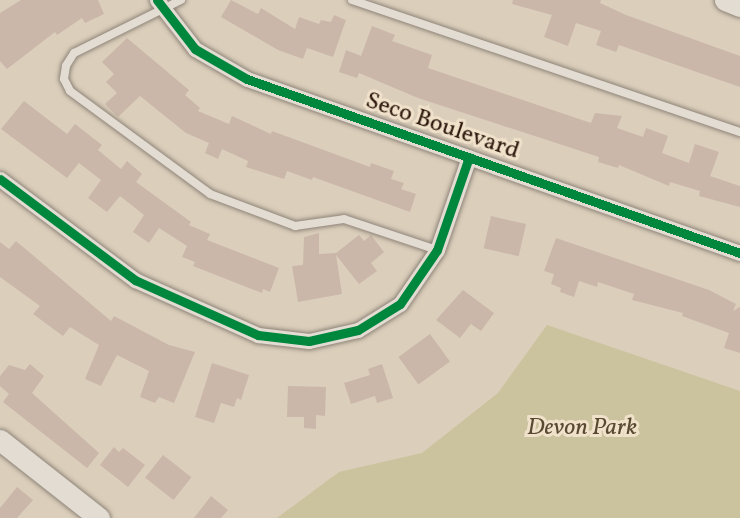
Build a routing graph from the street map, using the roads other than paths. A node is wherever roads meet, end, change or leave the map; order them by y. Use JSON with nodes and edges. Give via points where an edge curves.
{"nodes":[{"id":1,"x":181,"y":0,"type":"edge"},
{"id":2,"x":352,"y":0,"type":"edge"},
{"id":3,"x":724,"y":0,"type":"edge"},
{"id":4,"x":159,"y":4,"type":"edge"},
{"id":5,"x":740,"y":6,"type":"edge"},
{"id":6,"x":740,"y":132,"type":"edge"},
{"id":7,"x":469,"y":157,"type":"junction"},
{"id":8,"x":0,"y":179,"type":"edge"},
{"id":9,"x":437,"y":250,"type":"junction"},
{"id":10,"x":740,"y":253,"type":"edge"},
{"id":11,"x":0,"y":440,"type":"edge"},
{"id":12,"x":85,"y":514,"type":"edge"}],
"edges":[{"from":1,"to":4,"type":"lane"},
{"from":2,"to":6,"type":"lane"},
{"from":3,"to":5,"type":"street"},
{"from":4,"to":7,"type":"street","name":"Seco Boulevard","via":[[195,49],[238,75]]},
{"from":4,"to":9,"type":"lane","via":[[74,53],[64,79],[70,91],[210,194],[294,226],[344,219]]},
{"from":7,"to":9,"type":"street"},
{"from":7,"to":10,"type":"street","name":"Seco Boulevard"},
{"from":8,"to":9,"type":"street","via":[[135,280],[185,305],[281,339],[332,338],[382,318],[421,278]]},
{"from":11,"to":12,"type":"street"}]}
